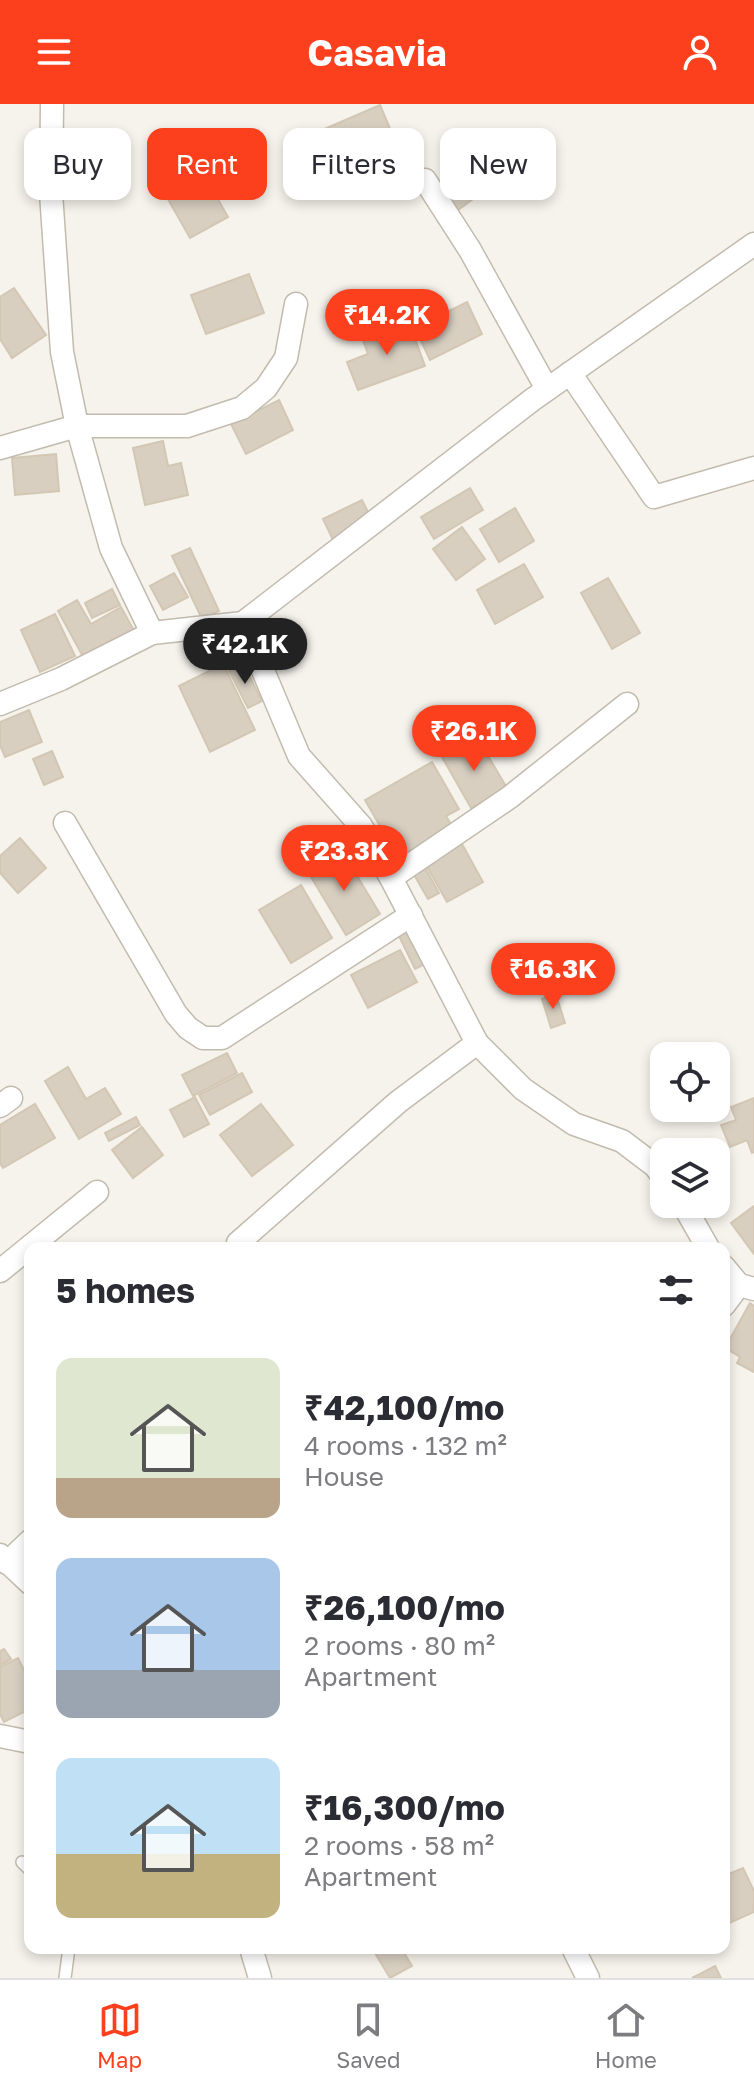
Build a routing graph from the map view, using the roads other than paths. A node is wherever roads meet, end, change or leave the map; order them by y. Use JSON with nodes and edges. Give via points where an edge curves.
{"nodes":[{"id":1,"x":52,"y":104,"type":"edge"},
{"id":2,"x":425,"y":180,"type":"dead end"},
{"id":3,"x":754,"y":244,"type":"edge"},
{"id":4,"x":296,"y":304,"type":"dead end"},
{"id":5,"x":570,"y":373,"type":"junction"},
{"id":6,"x":547,"y":389,"type":"junction"},
{"id":7,"x":77,"y":426,"type":"junction"},
{"id":8,"x":0,"y":448,"type":"edge"},
{"id":9,"x":754,"y":468,"type":"edge"},
{"id":10,"x":243,"y":623,"type":"junction"},
{"id":11,"x":152,"y":633,"type":"junction"},
{"id":12,"x":0,"y":704,"type":"edge"},
{"id":13,"x":627,"y":704,"type":"dead end"},
{"id":14,"x":65,"y":823,"type":"dead end"},
{"id":15,"x":391,"y":878,"type":"junction"},
{"id":16,"x":411,"y":915,"type":"junction"},
{"id":17,"x":477,"y":1043,"type":"junction"},
{"id":18,"x":650,"y":1162,"type":"edge"},
{"id":19,"x":97,"y":1192,"type":"dead end"},
{"id":20,"x":691,"y":1218,"type":"edge"},
{"id":21,"x":36,"y":1242,"type":"edge"},
{"id":22,"x":239,"y":1242,"type":"edge"},
{"id":23,"x":705,"y":1242,"type":"edge"},
{"id":24,"x":24,"y":1251,"type":"edge"},
{"id":25,"x":0,"y":1271,"type":"edge"},
{"id":26,"x":730,"y":1272,"type":"edge"},
{"id":27,"x":747,"y":1287,"type":"edge"},
{"id":28,"x":730,"y":1300,"type":"edge"},
{"id":29,"x":24,"y":1545,"type":"edge"},
{"id":30,"x":3,"y":1559,"type":"edge"},
{"id":31,"x":24,"y":1578,"type":"edge"},
{"id":32,"x":0,"y":1736,"type":"edge"},
{"id":33,"x":24,"y":1741,"type":"edge"},
{"id":34,"x":68,"y":1954,"type":"edge"},
{"id":35,"x":253,"y":1954,"type":"edge"},
{"id":36,"x":576,"y":1954,"type":"edge"},
{"id":37,"x":65,"y":1978,"type":"edge"},
{"id":38,"x":260,"y":1978,"type":"edge"},
{"id":39,"x":588,"y":1978,"type":"edge"}],
"edges":[{"from":1,"to":7,"type":"street","via":[[51,193],[62,352]]},
{"from":2,"to":6,"type":"street"},
{"from":3,"to":5,"type":"street"},
{"from":4,"to":7,"type":"street","via":[[286,358],[266,388],[242,408],[187,426]]},
{"from":5,"to":6,"type":"street"},
{"from":5,"to":9,"type":"street","via":[[654,497]]},
{"from":6,"to":10,"type":"street"},
{"from":7,"to":8,"type":"street"},
{"from":7,"to":11,"type":"street","via":[[111,548]]},
{"from":10,"to":11,"type":"street"},
{"from":10,"to":15,"type":"street","via":[[299,756],[361,826]]},
{"from":11,"to":12,"type":"street"},
{"from":13,"to":15,"type":"street","via":[[510,797]]},
{"from":14,"to":16,"type":"street","via":[[176,1014],[203,1038],[222,1038]]},
{"from":15,"to":16,"type":"street"},
{"from":16,"to":17,"type":"street"},
{"from":17,"to":18,"type":"street","via":[[523,1089],[574,1124],[622,1141]]},
{"from":17,"to":22,"type":"street","via":[[398,1102]]},
{"from":19,"to":21,"type":"street"},
{"from":20,"to":23,"type":"street"},
{"from":24,"to":25,"type":"street"},
{"from":26,"to":27,"type":"street"},
{"from":27,"to":28,"type":"street"},
{"from":29,"to":30,"type":"street"},
{"from":30,"to":31,"type":"street"},
{"from":32,"to":33,"type":"street"},
{"from":34,"to":37,"type":"lane"},
{"from":35,"to":38,"type":"street"},
{"from":36,"to":39,"type":"street"}]}
